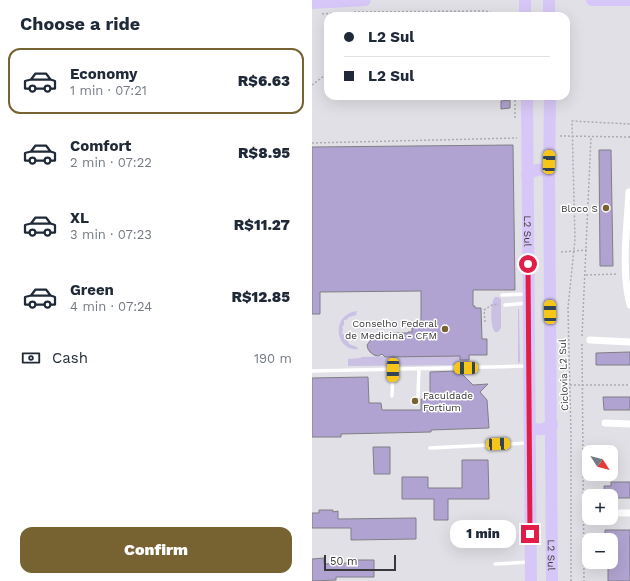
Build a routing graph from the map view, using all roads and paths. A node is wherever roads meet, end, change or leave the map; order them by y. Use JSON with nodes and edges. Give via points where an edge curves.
{"nodes":[{"id":1,"x":365,"y":0,"type":"edge"},
{"id":2,"x":525,"y":0,"type":"edge"},
{"id":3,"x":549,"y":0,"type":"edge"},
{"id":4,"x":592,"y":0,"type":"edge"},
{"id":5,"x":630,"y":0,"type":"edge"},
{"id":6,"x":312,"y":3,"type":"edge"},
{"id":7,"x":353,"y":12,"type":"dead end"},
{"id":8,"x":488,"y":12,"type":"edge"},
{"id":9,"x":525,"y":12,"type":"edge"},
{"id":10,"x":549,"y":12,"type":"edge"},
{"id":11,"x":319,"y":14,"type":"dead end"},
{"id":12,"x":324,"y":14,"type":"edge"},
{"id":13,"x":324,"y":76,"type":"edge"},
{"id":14,"x":312,"y":85,"type":"edge"},
{"id":15,"x":527,"y":100,"type":"edge"},
{"id":16,"x":550,"y":100,"type":"edge"},
{"id":17,"x":630,"y":124,"type":"edge"},
{"id":18,"x":528,"y":135,"type":"junction"},
{"id":19,"x":572,"y":136,"type":"junction"},
{"id":20,"x":592,"y":137,"type":"junction"},
{"id":21,"x":630,"y":137,"type":"edge"},
{"id":22,"x":312,"y":143,"type":"edge"},
{"id":23,"x":549,"y":174,"type":"junction"},
{"id":24,"x":527,"y":175,"type":"junction"},
{"id":25,"x":629,"y":192,"type":"dead end"},
{"id":26,"x":574,"y":210,"type":"junction"},
{"id":27,"x":588,"y":210,"type":"junction"},
{"id":28,"x":587,"y":250,"type":"junction"},
{"id":29,"x":573,"y":251,"type":"junction"},
{"id":30,"x":550,"y":252,"type":"junction"},
{"id":31,"x":627,"y":274,"type":"junction"},
{"id":32,"x":586,"y":275,"type":"junction"},
{"id":33,"x":502,"y":295,"type":"dead end"},
{"id":34,"x":528,"y":298,"type":"junction"},
{"id":35,"x":505,"y":305,"type":"dead end"},
{"id":36,"x":630,"y":305,"type":"edge"},
{"id":37,"x":590,"y":340,"type":"dead end"},
{"id":38,"x":630,"y":342,"type":"edge"},
{"id":39,"x":529,"y":366,"type":"junction"},
{"id":40,"x":419,"y":369,"type":"junction"},
{"id":41,"x":393,"y":370,"type":"junction"},
{"id":42,"x":312,"y":371,"type":"edge"},
{"id":43,"x":582,"y":384,"type":"junction"},
{"id":44,"x":570,"y":385,"type":"junction"},
{"id":45,"x":630,"y":385,"type":"edge"},
{"id":46,"x":551,"y":386,"type":"junction"},
{"id":47,"x":392,"y":396,"type":"dead end"},
{"id":48,"x":418,"y":397,"type":"dead end"},
{"id":49,"x":605,"y":423,"type":"dead end"},
{"id":50,"x":630,"y":424,"type":"edge"},
{"id":51,"x":552,"y":425,"type":"junction"},
{"id":52,"x":530,"y":427,"type":"junction"},
{"id":53,"x":530,"y":443,"type":"junction"},
{"id":54,"x":430,"y":448,"type":"dead end"},
{"id":55,"x":618,"y":513,"type":"edge"},
{"id":56,"x":630,"y":513,"type":"edge"},
{"id":57,"x":531,"y":562,"type":"junction"},
{"id":58,"x":495,"y":564,"type":"dead end"},
{"id":59,"x":531,"y":581,"type":"edge"},
{"id":60,"x":552,"y":581,"type":"edge"},
{"id":61,"x":571,"y":581,"type":"edge"},
{"id":62,"x":584,"y":581,"type":"edge"}],
"edges":[{"from":1,"to":6,"type":"main road"},
{"from":2,"to":9,"type":"main road"},
{"from":3,"to":10,"type":"main road"},
{"from":4,"to":5,"type":"main road"},
{"from":7,"to":8,"type":"path"},
{"from":11,"to":12,"type":"path"},
{"from":13,"to":14,"type":"path"},
{"from":15,"to":18,"type":"main road","name":"L2 Sul"},
{"from":16,"to":23,"type":"main road","name":"L2 Sul"},
{"from":17,"to":19,"type":"path","name":"Ciclovia L2 Sul","via":[[572,121]]},
{"from":18,"to":22,"type":"path","via":[[517,138]]},
{"from":18,"to":24,"type":"main road","name":"L2 Sul"},
{"from":19,"to":20,"type":"path"},
{"from":19,"to":26,"type":"path","name":"Ciclovia L2 Sul"},
{"from":20,"to":21,"type":"path"},
{"from":20,"to":27,"type":"path"},
{"from":23,"to":24,"type":"main road","via":[[540,169]]},
{"from":23,"to":30,"type":"main road","name":"L2 Sul"},
{"from":24,"to":34,"type":"main road","name":"L2 Sul"},
{"from":25,"to":31,"type":"street"},
{"from":26,"to":27,"type":"path"},
{"from":26,"to":29,"type":"path","name":"Ciclovia L2 Sul"},
{"from":27,"to":28,"type":"path"},
{"from":28,"to":29,"type":"path"},
{"from":28,"to":32,"type":"path"},
{"from":29,"to":30,"type":"path"},
{"from":29,"to":44,"type":"path","name":"Ciclovia L2 Sul","via":[[568,308]]},
{"from":30,"to":46,"type":"main road","name":"L2 Sul"},
{"from":31,"to":32,"type":"path"},
{"from":31,"to":36,"type":"street"},
{"from":32,"to":43,"type":"path"},
{"from":33,"to":34,"type":"lane"},
{"from":34,"to":35,"type":"lane"},
{"from":34,"to":39,"type":"main road","name":"L2 Sul"},
{"from":37,"to":38,"type":"street"},
{"from":39,"to":40,"type":"lane"},
{"from":39,"to":52,"type":"main road","name":"L2 Sul"},
{"from":40,"to":41,"type":"lane"},
{"from":40,"to":48,"type":"lane"},
{"from":41,"to":42,"type":"lane"},
{"from":41,"to":47,"type":"lane"},
{"from":43,"to":44,"type":"path"},
{"from":43,"to":45,"type":"path"},
{"from":43,"to":62,"type":"path"},
{"from":44,"to":46,"type":"path"},
{"from":44,"to":61,"type":"path","name":"Ciclovia L2 Sul"},
{"from":46,"to":51,"type":"main road","name":"L2 Sul"},
{"from":49,"to":50,"type":"street"},
{"from":51,"to":52,"type":"main road","via":[[543,430]]},
{"from":51,"to":60,"type":"main road","name":"L2 Sul"},
{"from":52,"to":53,"type":"main road","name":"L2 Sul"},
{"from":53,"to":54,"type":"lane"},
{"from":53,"to":57,"type":"main road","name":"L2 Sul"},
{"from":55,"to":56,"type":"street"},
{"from":57,"to":58,"type":"lane"},
{"from":57,"to":59,"type":"main road","name":"L2 Sul"}]}
